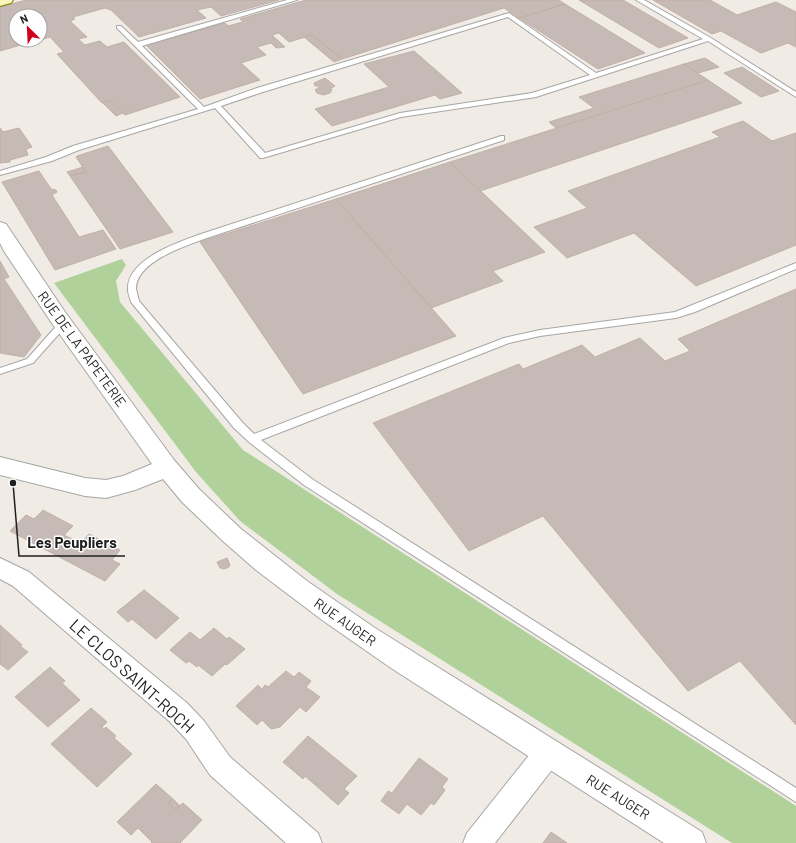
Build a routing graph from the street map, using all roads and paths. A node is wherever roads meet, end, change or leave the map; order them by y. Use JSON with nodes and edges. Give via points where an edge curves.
{"nodes":[{"id":1,"x":6,"y":0,"type":"edge"},
{"id":2,"x":294,"y":0,"type":"edge"},
{"id":3,"x":639,"y":0,"type":"edge"},
{"id":4,"x":0,"y":2,"type":"edge"},
{"id":5,"x":119,"y":27,"type":"dead end"},
{"id":6,"x":709,"y":39,"type":"junction"},
{"id":7,"x":137,"y":45,"type":"junction"},
{"id":8,"x":595,"y":75,"type":"junction"},
{"id":9,"x":796,"y":95,"type":"edge"},
{"id":10,"x":216,"y":105,"type":"junction"},
{"id":11,"x":203,"y":110,"type":"junction"},
{"id":12,"x":501,"y":138,"type":"dead end"},
{"id":13,"x":0,"y":173,"type":"edge"},
{"id":14,"x":0,"y":228,"type":"edge"},
{"id":15,"x":796,"y":266,"type":"edge"},
{"id":16,"x":63,"y":324,"type":"junction"},
{"id":17,"x":0,"y":370,"type":"edge"},
{"id":18,"x":253,"y":439,"type":"junction"},
{"id":19,"x":0,"y":466,"type":"edge"},
{"id":20,"x":168,"y":467,"type":"junction"},
{"id":21,"x":0,"y":568,"type":"edge"},
{"id":22,"x":548,"y":753,"type":"junction"},
{"id":23,"x":796,"y":796,"type":"edge"},
{"id":24,"x":308,"y":843,"type":"edge"},
{"id":25,"x":477,"y":843,"type":"edge"},
{"id":26,"x":691,"y":843,"type":"edge"}],
"edges":[{"from":1,"to":4,"type":"main road"},
{"from":2,"to":7,"type":"lane"},
{"from":3,"to":6,"type":"lane"},
{"from":5,"to":7,"type":"lane"},
{"from":6,"to":8,"type":"lane"},
{"from":6,"to":9,"type":"lane"},
{"from":7,"to":11,"type":"lane"},
{"from":8,"to":10,"type":"lane","via":[[509,15]]},
{"from":8,"to":10,"type":"lane","via":[[521,98],[400,115],[263,156]]},
{"from":10,"to":11,"type":"lane"},
{"from":11,"to":13,"type":"lane"},
{"from":12,"to":18,"type":"lane","via":[[185,243],[156,256],[137,273],[131,293],[134,302],[220,405]]},
{"from":14,"to":16,"type":"street","name":"RUE DE LA PAPETERIE"},
{"from":15,"to":18,"type":"lane","via":[[676,315],[540,333],[492,345]]},
{"from":16,"to":17,"type":"lane","via":[[30,361]]},
{"from":16,"to":20,"type":"street","name":"RUE DE LA PAPETERIE"},
{"from":18,"to":23,"type":"lane","via":[[308,482]]},
{"from":19,"to":20,"type":"street","via":[[85,487],[106,489],[127,484]]},
{"from":20,"to":22,"type":"street","name":"RUE AUGER","via":[[195,500],[220,524],[310,598],[384,650]]},
{"from":21,"to":24,"type":"street","name":"LE CLOS SAINT-ROCH","via":[[21,579],[178,712],[195,730],[220,766]]},
{"from":22,"to":25,"type":"street"},
{"from":22,"to":26,"type":"street","name":"RUE AUGER"}]}
